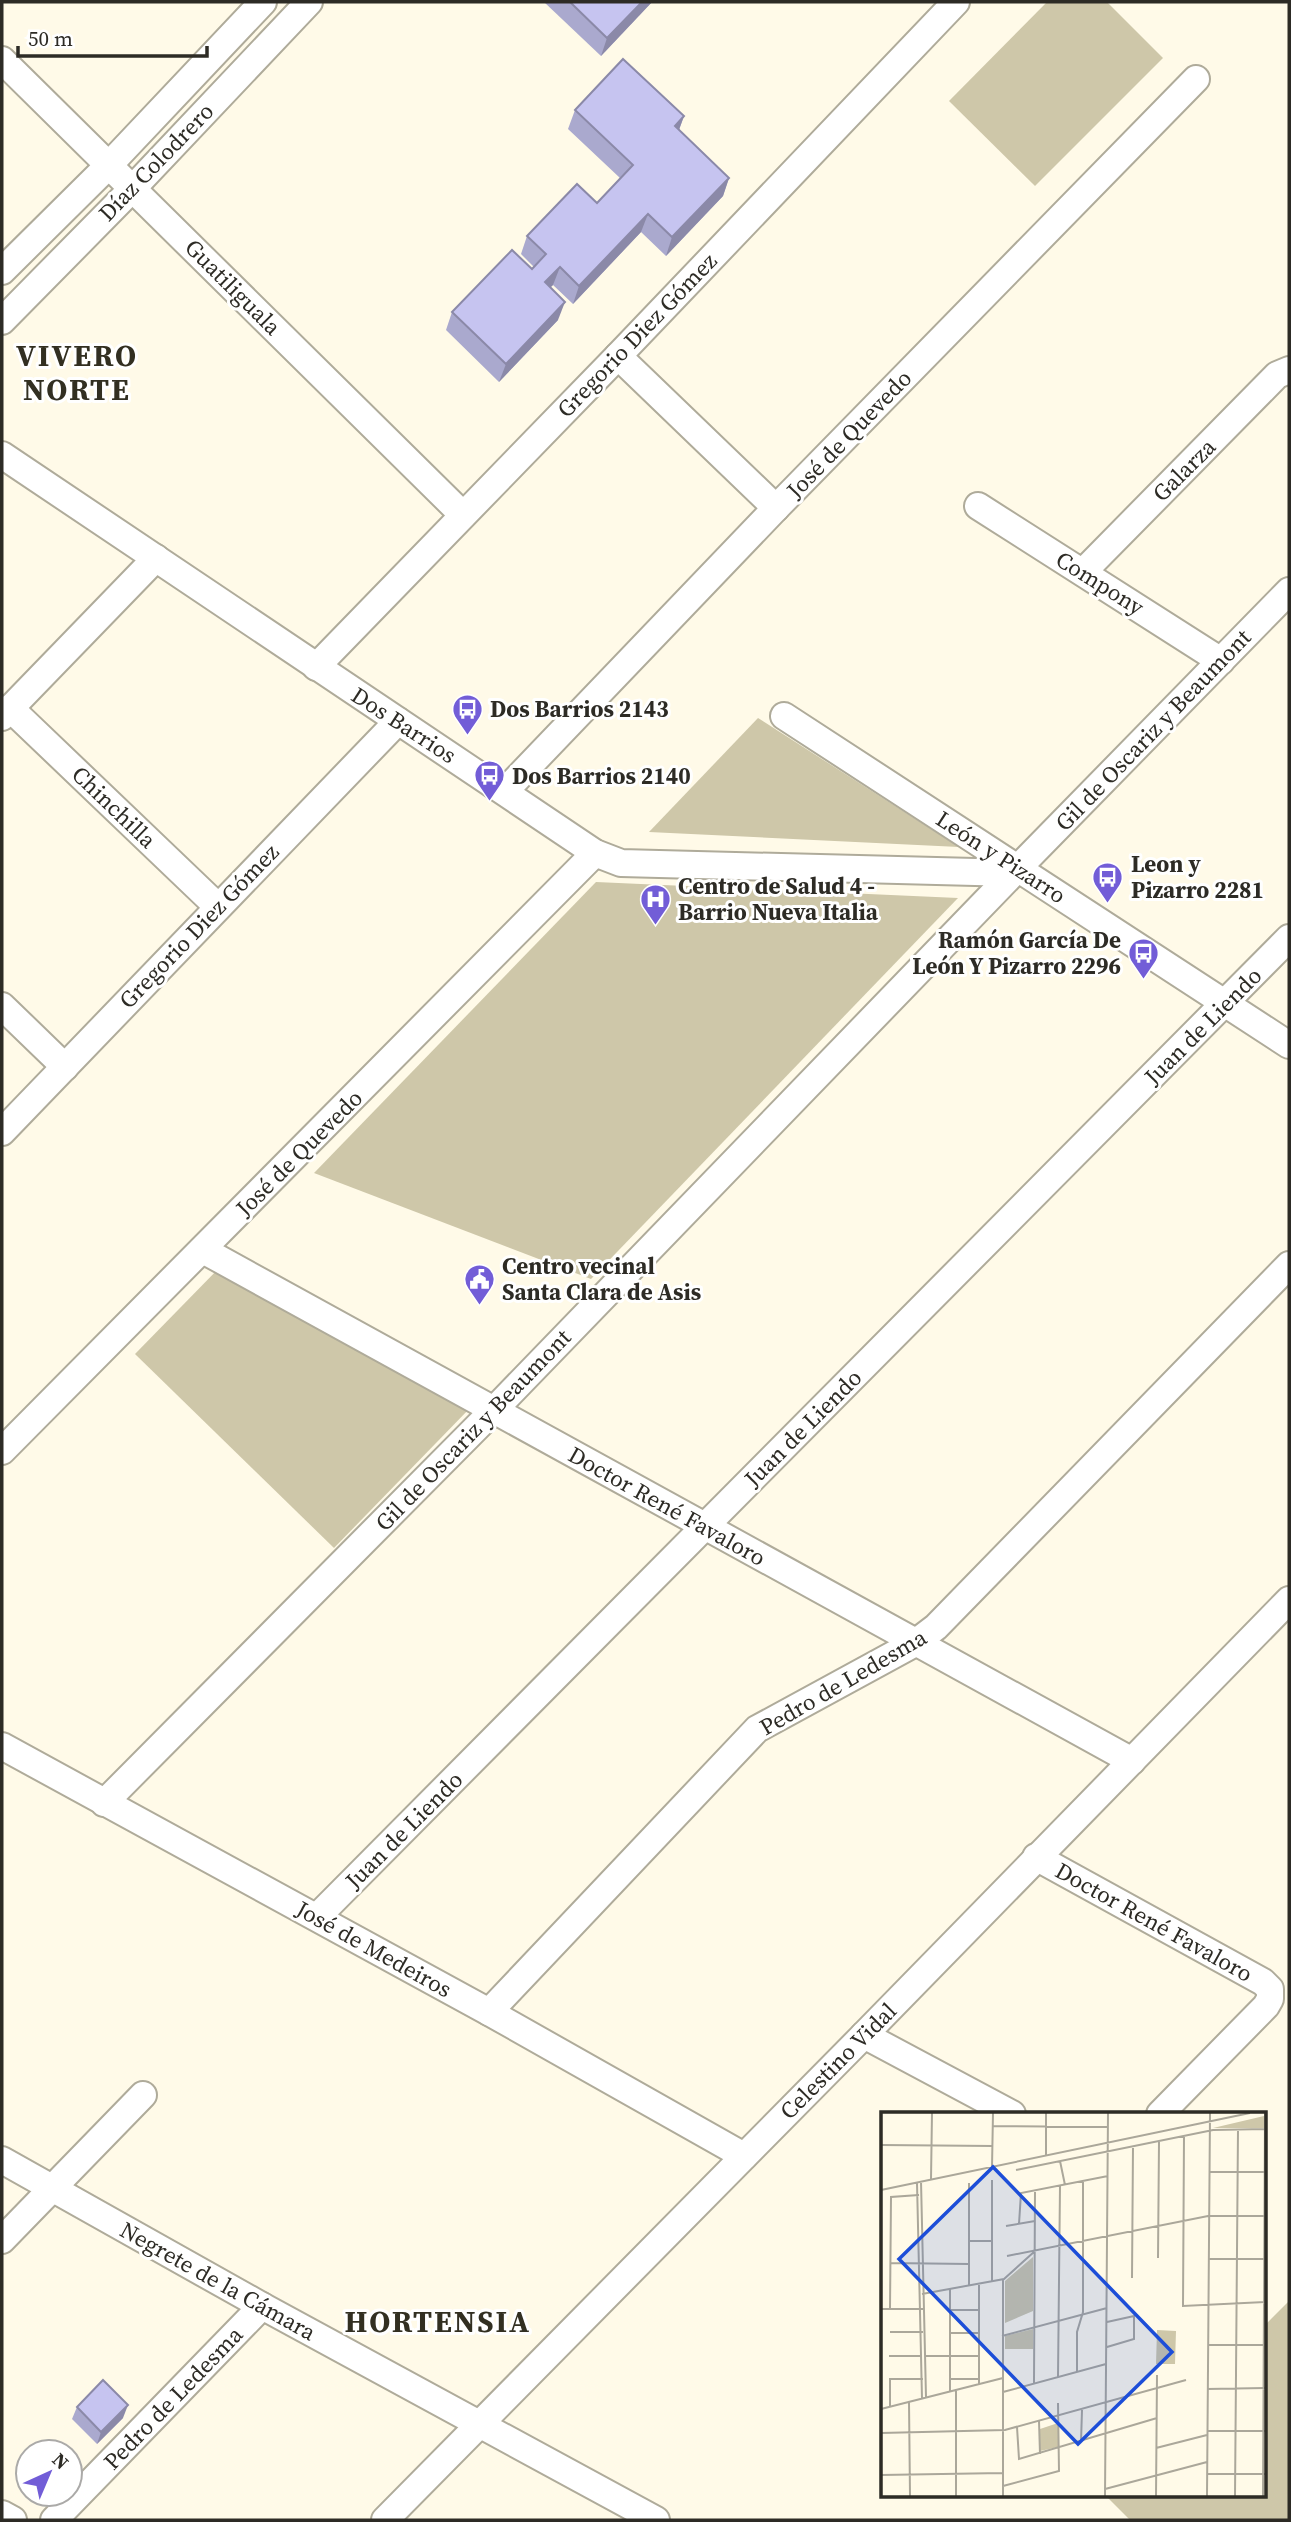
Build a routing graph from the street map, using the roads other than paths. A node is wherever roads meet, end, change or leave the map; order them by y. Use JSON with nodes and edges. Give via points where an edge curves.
{"nodes":[{"id":1,"x":264,"y":2,"type":"edge"},
{"id":2,"x":309,"y":2,"type":"edge"},
{"id":3,"x":956,"y":2,"type":"edge"},
{"id":4,"x":2,"y":60,"type":"edge"},
{"id":5,"x":1196,"y":79,"type":"dead end"},
{"id":6,"x":109,"y":165,"type":"junction"},
{"id":7,"x":133,"y":188,"type":"junction"},
{"id":8,"x":2,"y":271,"type":"edge"},
{"id":9,"x":2,"y":321,"type":"edge"},
{"id":10,"x":618,"y":356,"type":"junction"},
{"id":11,"x":1288,"y":370,"type":"edge"},
{"id":12,"x":2,"y":455,"type":"edge"},
{"id":13,"x":978,"y":506,"type":"dead end"},
{"id":14,"x":776,"y":508,"type":"junction"},
{"id":15,"x":463,"y":515,"type":"junction"},
{"id":16,"x":156,"y":558,"type":"junction"},
{"id":17,"x":1083,"y":572,"type":"junction"},
{"id":18,"x":1289,"y":591,"type":"edge"},
{"id":19,"x":1221,"y":661,"type":"junction"},
{"id":20,"x":316,"y":667,"type":"junction"},
{"id":21,"x":6,"y":713,"type":"edge"},
{"id":22,"x":783,"y":716,"type":"dead end"},
{"id":23,"x":398,"y":721,"type":"junction"},
{"id":24,"x":505,"y":791,"type":"junction"},
{"id":25,"x":595,"y":853,"type":"junction"},
{"id":26,"x":1016,"y":870,"type":"junction"},
{"id":27,"x":217,"y":906,"type":"junction"},
{"id":28,"x":1289,"y":938,"type":"edge"},
{"id":29,"x":1226,"y":1003,"type":"junction"},
{"id":30,"x":2,"y":1006,"type":"edge"},
{"id":31,"x":1289,"y":1045,"type":"edge"},
{"id":32,"x":65,"y":1067,"type":"junction"},
{"id":33,"x":2,"y":1132,"type":"edge"},
{"id":34,"x":203,"y":1250,"type":"junction"},
{"id":35,"x":1289,"y":1265,"type":"edge"},
{"id":36,"x":494,"y":1410,"type":"junction"},
{"id":37,"x":2,"y":1451,"type":"edge"},
{"id":38,"x":705,"y":1527,"type":"junction"},
{"id":39,"x":1289,"y":1600,"type":"edge"},
{"id":40,"x":915,"y":1643,"type":"junction"},
{"id":41,"x":2,"y":1746,"type":"edge"},
{"id":42,"x":1132,"y":1761,"type":"junction"},
{"id":43,"x":104,"y":1803,"type":"junction"},
{"id":44,"x":1037,"y":1857,"type":"junction"},
{"id":45,"x":317,"y":1917,"type":"junction"},
{"id":46,"x":489,"y":2012,"type":"junction"},
{"id":47,"x":864,"y":2035,"type":"junction"},
{"id":48,"x":143,"y":2095,"type":"dead end"},
{"id":49,"x":1008,"y":2112,"type":"edge"},
{"id":50,"x":1162,"y":2112,"type":"edge"},
{"id":51,"x":744,"y":2155,"type":"junction"},
{"id":52,"x":2,"y":2160,"type":"edge"},
{"id":53,"x":53,"y":2188,"type":"junction"},
{"id":54,"x":2,"y":2240,"type":"edge"},
{"id":55,"x":262,"y":2306,"type":"junction"},
{"id":56,"x":479,"y":2424,"type":"junction"},
{"id":57,"x":2,"y":2514,"type":"edge"},
{"id":58,"x":13,"y":2520,"type":"edge"},
{"id":59,"x":54,"y":2520,"type":"edge"},
{"id":60,"x":385,"y":2520,"type":"edge"},
{"id":61,"x":656,"y":2520,"type":"edge"}],
"edges":[{"from":1,"to":6,"type":"street","name":"Díaz Colodrero"},
{"from":2,"to":7,"type":"street","name":"Díaz Colodrero"},
{"from":3,"to":10,"type":"street","name":"Gregorio Diez Gómez"},
{"from":4,"to":6,"type":"street","name":"Guatiliguala"},
{"from":5,"to":14,"type":"street","name":"José de Quevedo"},
{"from":6,"to":7,"type":"street","name":"Guatiliguala"},
{"from":6,"to":8,"type":"street","name":"Díaz Colodrero"},
{"from":7,"to":9,"type":"street","name":"Díaz Colodrero"},
{"from":7,"to":15,"type":"street","name":"Guatiliguala"},
{"from":10,"to":14,"type":"street"},
{"from":10,"to":15,"type":"street","name":"Gregorio Diez Gómez"},
{"from":11,"to":17,"type":"street","name":"Galarza"},
{"from":12,"to":16,"type":"street","name":"Dos Barrios"},
{"from":13,"to":17,"type":"street","name":"Compony"},
{"from":14,"to":24,"type":"street","name":"José de Quevedo"},
{"from":15,"to":20,"type":"street","name":"Gregorio Diez Gómez"},
{"from":16,"to":20,"type":"street","name":"Dos Barrios"},
{"from":16,"to":21,"type":"street"},
{"from":17,"to":19,"type":"street","name":"Compony"},
{"from":18,"to":19,"type":"street","name":"Gil de Oscariz y Beaumont"},
{"from":19,"to":26,"type":"street","name":"Gil de Oscariz y Beaumont"},
{"from":20,"to":23,"type":"street","name":"Dos Barrios"},
{"from":21,"to":27,"type":"street","name":"Chinchilla"},
{"from":22,"to":26,"type":"street","name":"León y Pizarro"},
{"from":23,"to":24,"type":"street","name":"Dos Barrios"},
{"from":23,"to":27,"type":"street","name":"Gregorio Diez Gómez"},
{"from":24,"to":25,"type":"street","name":"Dos Barrios"},
{"from":25,"to":26,"type":"street","name":"Dos Barrios","via":[[621,863]]},
{"from":25,"to":34,"type":"street","name":"José de Quevedo"},
{"from":26,"to":29,"type":"street","name":"León y Pizarro"},
{"from":26,"to":36,"type":"street","name":"Gil de Oscariz y Beaumont"},
{"from":27,"to":32,"type":"street","name":"Gregorio Diez Gómez"},
{"from":28,"to":29,"type":"street","name":"Juan de Liendo"},
{"from":29,"to":31,"type":"street","name":"León y Pizarro"},
{"from":29,"to":38,"type":"street","name":"Juan de Liendo"},
{"from":30,"to":32,"type":"street"},
{"from":32,"to":33,"type":"street","name":"Gregorio Diez Gómez"},
{"from":34,"to":36,"type":"street","name":"Doctor René Favaloro"},
{"from":34,"to":37,"type":"street","name":"José de Quevedo"},
{"from":35,"to":40,"type":"street","name":"Pedro de Ledesma","via":[[936,1627]]},
{"from":36,"to":38,"type":"street","name":"Doctor René Favaloro"},
{"from":36,"to":43,"type":"street","name":"Gil de Oscariz y Beaumont"},
{"from":38,"to":40,"type":"street","name":"Doctor René Favaloro"},
{"from":38,"to":45,"type":"street","name":"Juan de Liendo"},
{"from":39,"to":42,"type":"street","name":"Celestino Vidal"},
{"from":40,"to":42,"type":"street","name":"Doctor René Favaloro"},
{"from":40,"to":46,"type":"street","name":"Pedro de Ledesma","via":[[757,1729]]},
{"from":41,"to":43,"type":"street","name":"José de Medeiros"},
{"from":42,"to":44,"type":"street","name":"Celestino Vidal"},
{"from":43,"to":45,"type":"street","name":"José de Medeiros"},
{"from":44,"to":47,"type":"street","name":"Celestino Vidal"},
{"from":44,"to":50,"type":"street","name":"Doctor René Favaloro","via":[[1270,1989],[1266,2006]]},
{"from":45,"to":46,"type":"street","name":"José de Medeiros"},
{"from":46,"to":51,"type":"street","name":"José de Medeiros"},
{"from":47,"to":49,"type":"street"},
{"from":47,"to":51,"type":"street","name":"Celestino Vidal"},
{"from":48,"to":53,"type":"street"},
{"from":51,"to":56,"type":"street","name":"Celestino Vidal"},
{"from":52,"to":53,"type":"street","name":"Negrete de la Cámara"},
{"from":53,"to":54,"type":"street"},
{"from":53,"to":55,"type":"street","name":"Negrete de la Cámara"},
{"from":55,"to":56,"type":"street","name":"Negrete de la Cámara"},
{"from":55,"to":59,"type":"street","name":"Pedro de Ledesma"},
{"from":56,"to":60,"type":"street","name":"Celestino Vidal"},
{"from":56,"to":61,"type":"street","name":"Negrete de la Cámara"},
{"from":57,"to":58,"type":"street"}]}
